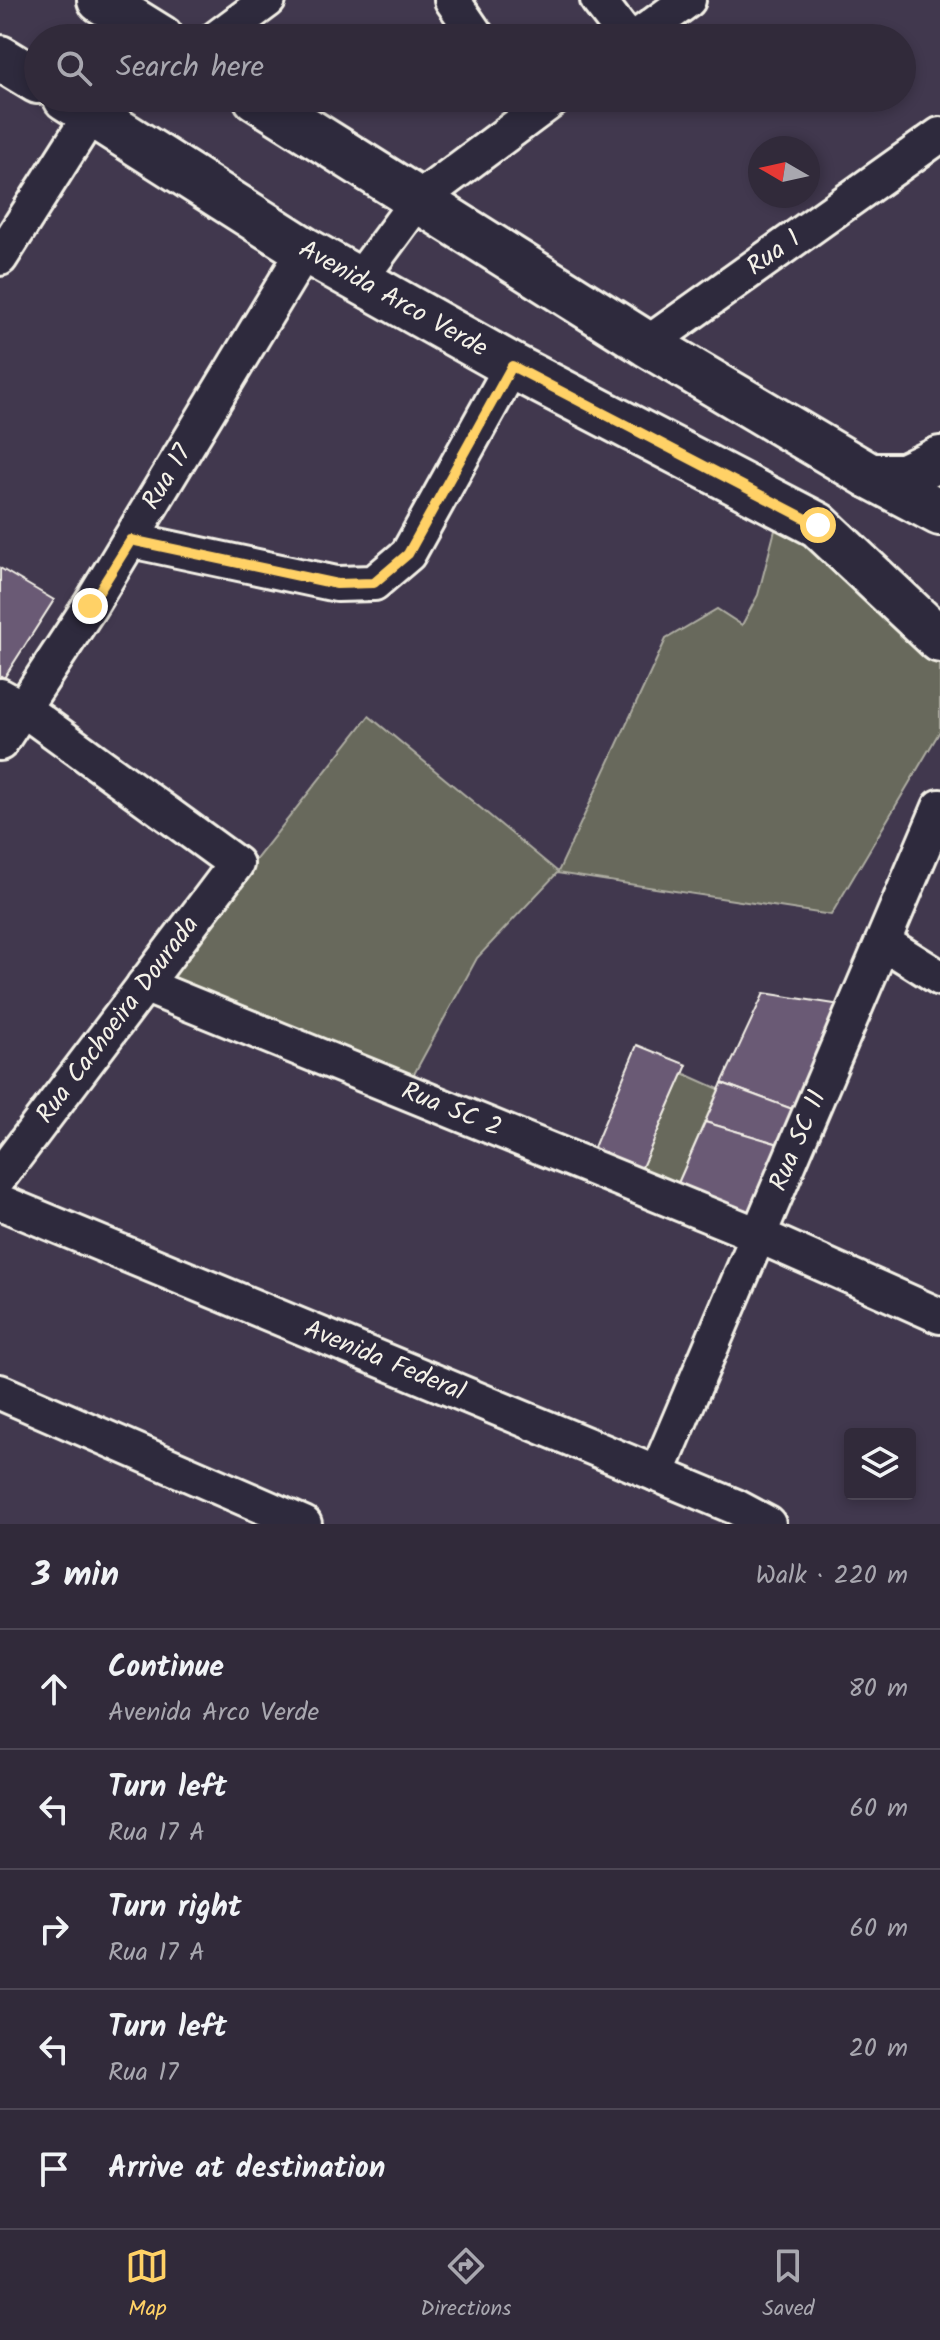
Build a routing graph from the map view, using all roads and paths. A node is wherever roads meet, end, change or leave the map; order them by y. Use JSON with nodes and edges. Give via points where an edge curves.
{"nodes":[{"id":1,"x":100,"y":0,"type":"edge"},
{"id":2,"x":268,"y":0,"type":"edge"},
{"id":3,"x":452,"y":0,"type":"edge"},
{"id":4,"x":598,"y":0,"type":"edge"},
{"id":5,"x":688,"y":0,"type":"edge"},
{"id":6,"x":139,"y":24,"type":"edge"},
{"id":7,"x":236,"y":24,"type":"edge"},
{"id":8,"x":468,"y":24,"type":"edge"},
{"id":9,"x":616,"y":24,"type":"edge"},
{"id":10,"x":655,"y":24,"type":"edge"},
{"id":11,"x":0,"y":58,"type":"edge"},
{"id":12,"x":24,"y":73,"type":"edge"},
{"id":13,"x":76,"y":112,"type":"edge"},
{"id":14,"x":88,"y":112,"type":"edge"},
{"id":15,"x":278,"y":112,"type":"edge"},
{"id":16,"x":526,"y":112,"type":"edge"},
{"id":17,"x":940,"y":135,"type":"edge"},
{"id":18,"x":418,"y":200,"type":"junction"},
{"id":19,"x":305,"y":250,"type":"junction"},
{"id":20,"x":0,"y":258,"type":"edge"},
{"id":21,"x":359,"y":280,"type":"junction"},
{"id":22,"x":647,"y":344,"type":"junction"},
{"id":23,"x":512,"y":366,"type":"junction"},
{"id":24,"x":940,"y":459,"type":"edge"},
{"id":25,"x":870,"y":476,"type":"junction"},
{"id":26,"x":940,"y":513,"type":"edge"},
{"id":27,"x":131,"y":540,"type":"junction"},
{"id":28,"x":940,"y":640,"type":"edge"},
{"id":29,"x":11,"y":702,"type":"edge"},
{"id":30,"x":0,"y":743,"type":"edge"},
{"id":31,"x":940,"y":807,"type":"edge"},
{"id":32,"x":883,"y":942,"type":"junction"},
{"id":33,"x":940,"y":978,"type":"edge"},
{"id":34,"x":144,"y":985,"type":"junction"},
{"id":35,"x":0,"y":1176,"type":"edge"},
{"id":36,"x":0,"y":1202,"type":"edge"},
{"id":37,"x":758,"y":1235,"type":"junction"},
{"id":38,"x":940,"y":1316,"type":"edge"},
{"id":39,"x":0,"y":1392,"type":"edge"},
{"id":40,"x":657,"y":1474,"type":"junction"},
{"id":41,"x":304,"y":1524,"type":"edge"},
{"id":42,"x":768,"y":1524,"type":"edge"}],
"edges":[{"from":1,"to":6,"type":"street"},
{"from":2,"to":7,"type":"street"},
{"from":3,"to":8,"type":"street"},
{"from":4,"to":9,"type":"street"},
{"from":5,"to":10,"type":"street"},
{"from":11,"to":12,"type":"street"},
{"from":13,"to":20,"type":"street"},
{"from":14,"to":19,"type":"street","name":"Avenida Arco Verde"},
{"from":15,"to":18,"type":"street"},
{"from":16,"to":18,"type":"street"},
{"from":17,"to":22,"type":"street","name":"Rua 1"},
{"from":18,"to":21,"type":"street"},
{"from":18,"to":22,"type":"street"},
{"from":19,"to":21,"type":"street","name":"Avenida Arco Verde"},
{"from":19,"to":27,"type":"street","name":"Rua 17"},
{"from":21,"to":23,"type":"street","name":"Avenida Arco Verde"},
{"from":22,"to":25,"type":"street"},
{"from":23,"to":27,"type":"street","via":[[408,554],[374,583],[337,584]]},
{"from":23,"to":28,"type":"street","name":"Avenida Arco Verde","via":[[818,525]]},
{"from":24,"to":25,"type":"street","via":[[904,476]]},
{"from":25,"to":26,"type":"street"},
{"from":27,"to":29,"type":"street","name":"Rua 17","via":[[90,606]]},
{"from":29,"to":30,"type":"street","name":"Rua 17"},
{"from":29,"to":34,"type":"street","name":"Rua Cachoeira Dourada","via":[[236,864]]},
{"from":31,"to":32,"type":"street","name":"Rua SC 11"},
{"from":32,"to":33,"type":"street"},
{"from":32,"to":37,"type":"street","name":"Rua SC 11"},
{"from":34,"to":35,"type":"street","name":"Rua Cachoeira Dourada"},
{"from":34,"to":37,"type":"street","name":"Rua SC 2"},
{"from":36,"to":40,"type":"street","name":"Avenida Federal"},
{"from":37,"to":38,"type":"street","name":"Rua SC 2"},
{"from":37,"to":40,"type":"street","name":"Rua SC 11"},
{"from":39,"to":41,"type":"street"},
{"from":40,"to":42,"type":"street","name":"Avenida Federal"}]}
